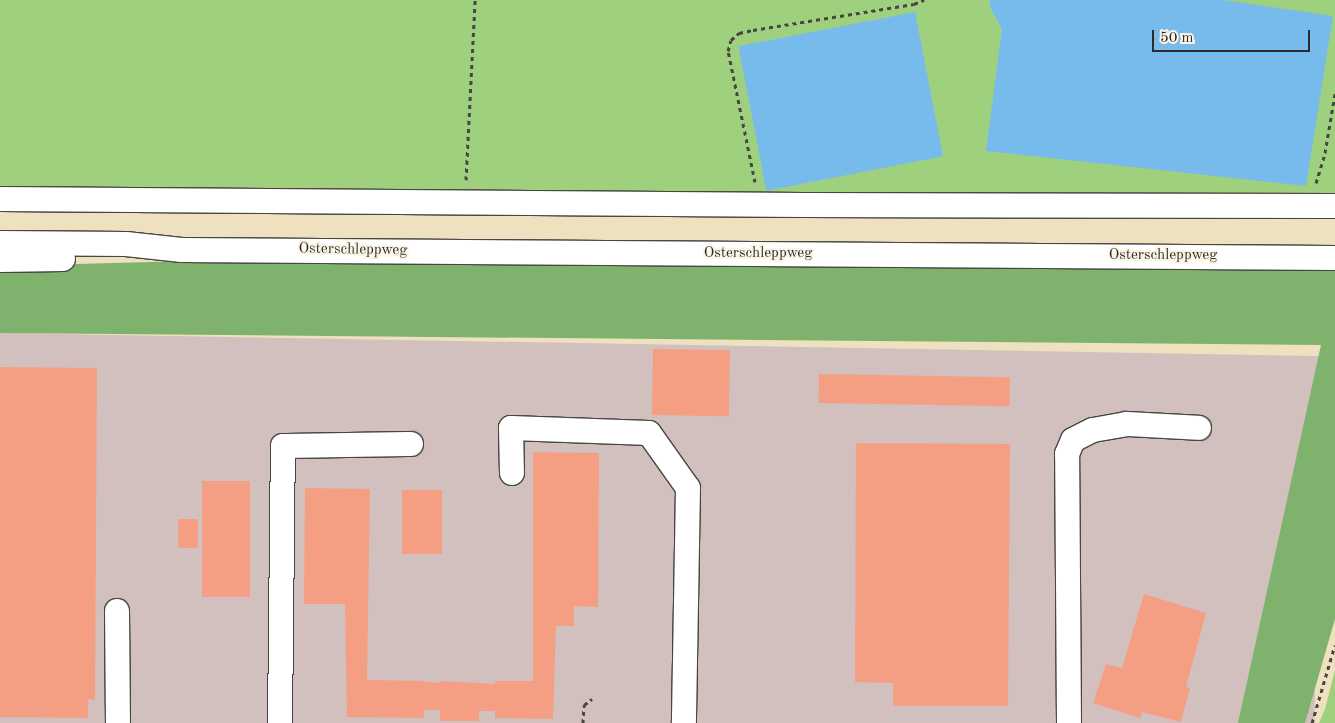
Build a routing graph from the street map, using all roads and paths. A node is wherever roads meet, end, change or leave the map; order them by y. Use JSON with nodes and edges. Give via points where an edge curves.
{"nodes":[{"id":1,"x":475,"y":0,"type":"edge"},
{"id":2,"x":924,"y":0,"type":"edge"},
{"id":3,"x":1335,"y":94,"type":"edge"},
{"id":4,"x":0,"y":199,"type":"edge"},
{"id":5,"x":465,"y":203,"type":"junction"},
{"id":6,"x":760,"y":205,"type":"junction"},
{"id":7,"x":1302,"y":206,"type":"junction"},
{"id":8,"x":1335,"y":206,"type":"edge"},
{"id":9,"x":0,"y":243,"type":"edge"},
{"id":10,"x":182,"y":250,"type":"junction"},
{"id":11,"x":1335,"y":258,"type":"edge"},
{"id":12,"x":0,"y":260,"type":"edge"},
{"id":13,"x":1198,"y":428,"type":"dead end"},
{"id":14,"x":411,"y":444,"type":"dead end"},
{"id":15,"x":512,"y":473,"type":"dead end"},
{"id":16,"x":117,"y":611,"type":"dead end"},
{"id":17,"x":1335,"y":645,"type":"edge"},
{"id":18,"x":592,"y":699,"type":"dead end"},
{"id":19,"x":118,"y":723,"type":"edge"},
{"id":20,"x":280,"y":723,"type":"edge"},
{"id":21,"x":583,"y":723,"type":"edge"},
{"id":22,"x":684,"y":723,"type":"edge"},
{"id":23,"x":1068,"y":723,"type":"edge"},
{"id":24,"x":1312,"y":723,"type":"edge"}],
"edges":[{"from":1,"to":5,"type":"path"},
{"from":2,"to":6,"type":"path","via":[[752,30],[739,33],[731,40],[728,51]]},
{"from":3,"to":7,"type":"path","via":[[1316,184]]},
{"from":4,"to":5,"type":"street"},
{"from":5,"to":6,"type":"street"},
{"from":6,"to":7,"type":"street"},
{"from":7,"to":8,"type":"street"},
{"from":9,"to":10,"type":"street","name":"Osterschleppweg","via":[[126,244]]},
{"from":10,"to":11,"type":"street","name":"Osterschleppweg"},
{"from":10,"to":12,"type":"street","name":"Osterschleppweg","via":[[128,257]]},
{"from":13,"to":23,"type":"street","via":[[1126,424],[1093,430],[1073,440],[1067,454]]},
{"from":14,"to":20,"type":"street","via":[[283,446]]},
{"from":15,"to":22,"type":"street","via":[[512,428],[649,432],[688,488]]},
{"from":16,"to":19,"type":"street"},
{"from":17,"to":24,"type":"path"},
{"from":18,"to":21,"type":"path","via":[[584,705]]}]}
